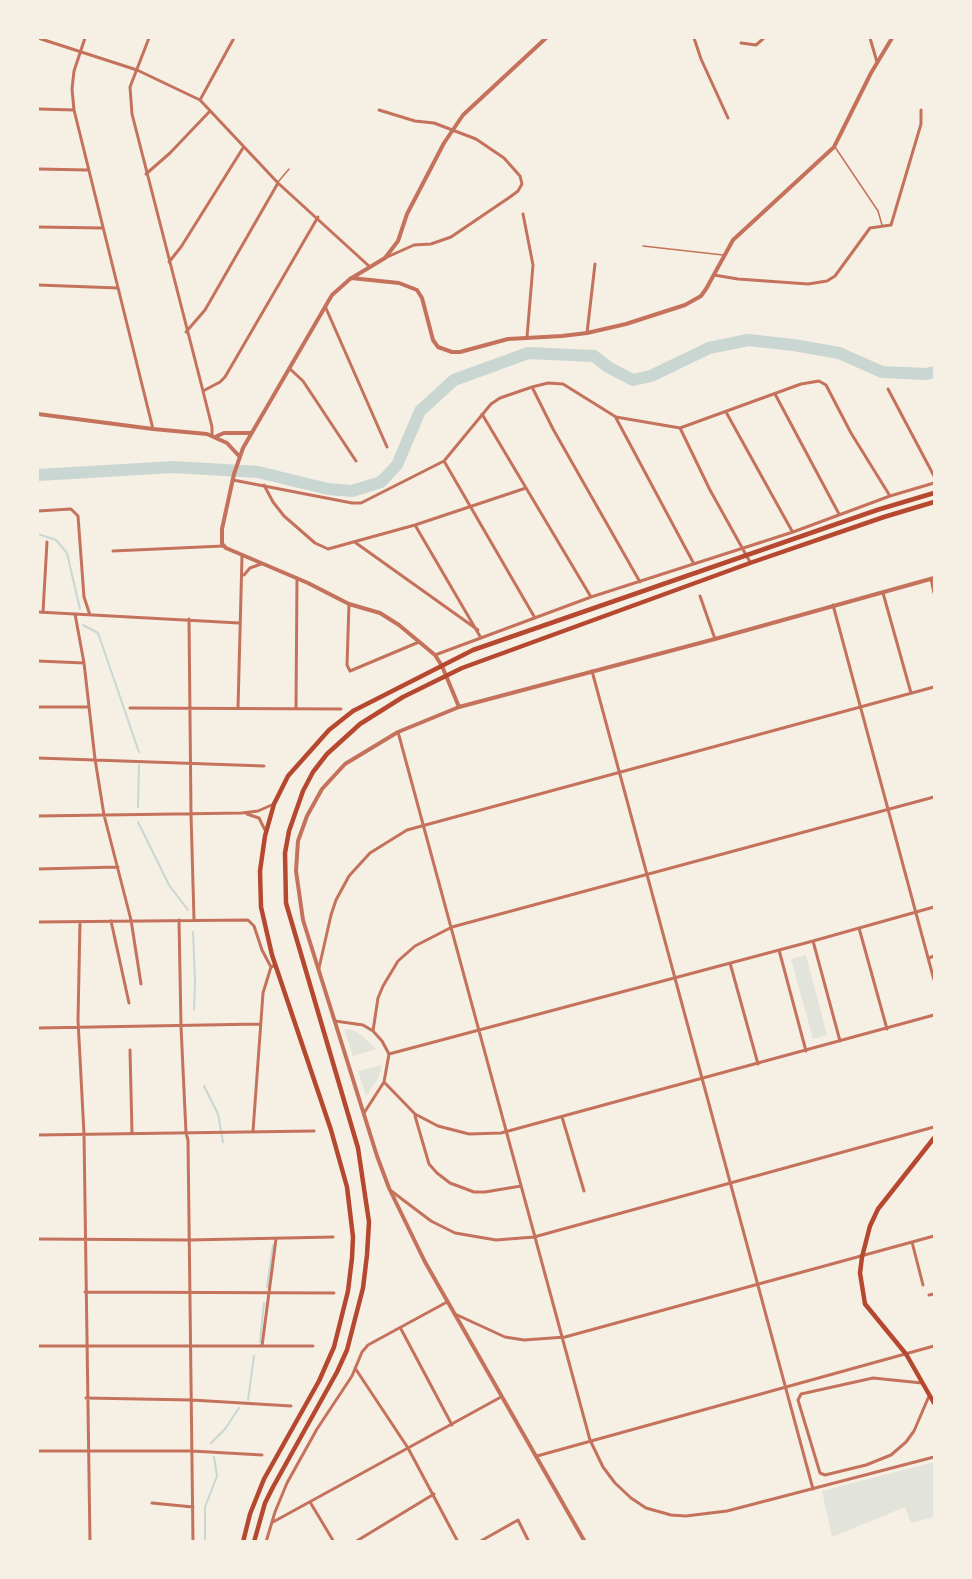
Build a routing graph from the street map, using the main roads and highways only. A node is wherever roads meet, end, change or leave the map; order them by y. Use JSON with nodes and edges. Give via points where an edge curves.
{"nodes":[{"id":1,"x":934,"y":493,"type":"edge"},
{"id":2,"x":934,"y":502,"type":"edge"},
{"id":3,"x":934,"y":1138,"type":"edge"},
{"id":4,"x":934,"y":1402,"type":"edge"},
{"id":5,"x":243,"y":1542,"type":"edge"},
{"id":6,"x":254,"y":1542,"type":"edge"}],
"edges":[{"from":1,"to":5,"type":"main road","via":[[473,650],[343,718],[288,777],[266,832],[260,872],[263,922],[273,966],[347,1186],[352,1258],[334,1347],[264,1479]]},
{"from":2,"to":6,"type":"main road","via":[[486,658],[360,724],[314,772],[303,790],[289,831],[285,853],[286,903],[358,1148],[369,1222],[363,1288],[347,1350],[273,1487]]},
{"from":3,"to":4,"type":"main road","via":[[878,1209],[870,1226],[860,1274],[865,1304],[906,1354]]}]}
